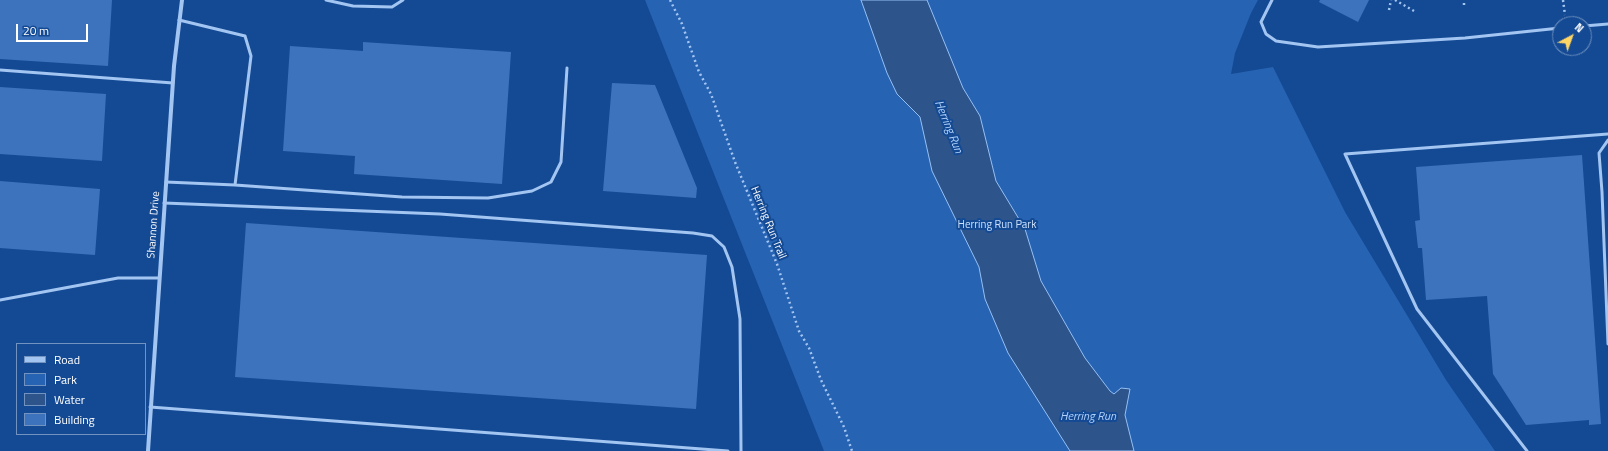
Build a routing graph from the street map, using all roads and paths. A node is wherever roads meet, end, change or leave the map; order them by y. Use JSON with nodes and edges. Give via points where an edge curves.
{"nodes":[{"id":1,"x":182,"y":0,"type":"edge"},
{"id":2,"x":326,"y":0,"type":"edge"},
{"id":3,"x":403,"y":0,"type":"edge"},
{"id":4,"x":670,"y":0,"type":"edge"},
{"id":5,"x":1272,"y":0,"type":"edge"},
{"id":6,"x":1391,"y":0,"type":"edge"},
{"id":7,"x":1395,"y":0,"type":"edge"},
{"id":8,"x":1563,"y":0,"type":"edge"},
{"id":9,"x":1389,"y":10,"type":"dead end"},
{"id":10,"x":1414,"y":11,"type":"dead end"},
{"id":11,"x":1565,"y":16,"type":"edge"},
{"id":12,"x":179,"y":20,"type":"junction"},
{"id":13,"x":1608,"y":24,"type":"edge"},
{"id":14,"x":1592,"y":25,"type":"edge"},
{"id":15,"x":1552,"y":29,"type":"edge"},
{"id":16,"x":567,"y":68,"type":"dead end"},
{"id":17,"x":0,"y":70,"type":"edge"},
{"id":18,"x":173,"y":83,"type":"junction"},
{"id":19,"x":1608,"y":134,"type":"edge"},
{"id":20,"x":1608,"y":140,"type":"edge"},
{"id":21,"x":166,"y":182,"type":"junction"},
{"id":22,"x":235,"y":185,"type":"junction"},
{"id":23,"x":164,"y":203,"type":"junction"},
{"id":24,"x":159,"y":278,"type":"junction"},
{"id":25,"x":0,"y":300,"type":"edge"},
{"id":26,"x":1608,"y":344,"type":"edge"},
{"id":27,"x":150,"y":407,"type":"junction"},
{"id":28,"x":148,"y":451,"type":"edge"},
{"id":29,"x":728,"y":451,"type":"edge"},
{"id":30,"x":741,"y":451,"type":"edge"},
{"id":31,"x":852,"y":451,"type":"edge"},
{"id":32,"x":1527,"y":451,"type":"edge"}],
"edges":[{"from":1,"to":12,"type":"street","name":"Shannon Drive"},
{"from":2,"to":3,"type":"lane","via":[[353,6],[392,7]]},
{"from":4,"to":31,"type":"path","name":"Herring Run Trail","via":[[682,24],[699,72],[711,94],[735,162],[777,264],[799,331],[844,427]]},
{"from":5,"to":15,"type":"lane","via":[[1261,22],[1266,34],[1276,41],[1318,47],[1465,38]]},
{"from":6,"to":9,"type":"path"},
{"from":7,"to":10,"type":"path"},
{"from":8,"to":11,"type":"path"},
{"from":12,"to":18,"type":"street","name":"Shannon Drive"},
{"from":12,"to":22,"type":"lane","via":[[245,36],[251,56]]},
{"from":13,"to":14,"type":"lane"},
{"from":16,"to":22,"type":"lane","via":[[561,162],[551,182],[532,191],[488,198],[402,197]]},
{"from":17,"to":18,"type":"lane"},
{"from":18,"to":21,"type":"street","name":"Shannon Drive"},
{"from":19,"to":32,"type":"lane","via":[[1345,154],[1417,309]]},
{"from":20,"to":26,"type":"lane","via":[[1599,153]]},
{"from":21,"to":22,"type":"lane"},
{"from":21,"to":23,"type":"street","name":"Shannon Drive"},
{"from":23,"to":24,"type":"street","name":"Shannon Drive"},
{"from":23,"to":30,"type":"lane","via":[[440,214],[712,236],[724,247],[732,267],[740,319]]},
{"from":24,"to":25,"type":"lane","via":[[118,278]]},
{"from":24,"to":27,"type":"street","name":"Shannon Drive"},
{"from":27,"to":28,"type":"street","name":"Shannon Drive"},
{"from":27,"to":29,"type":"lane"}]}
